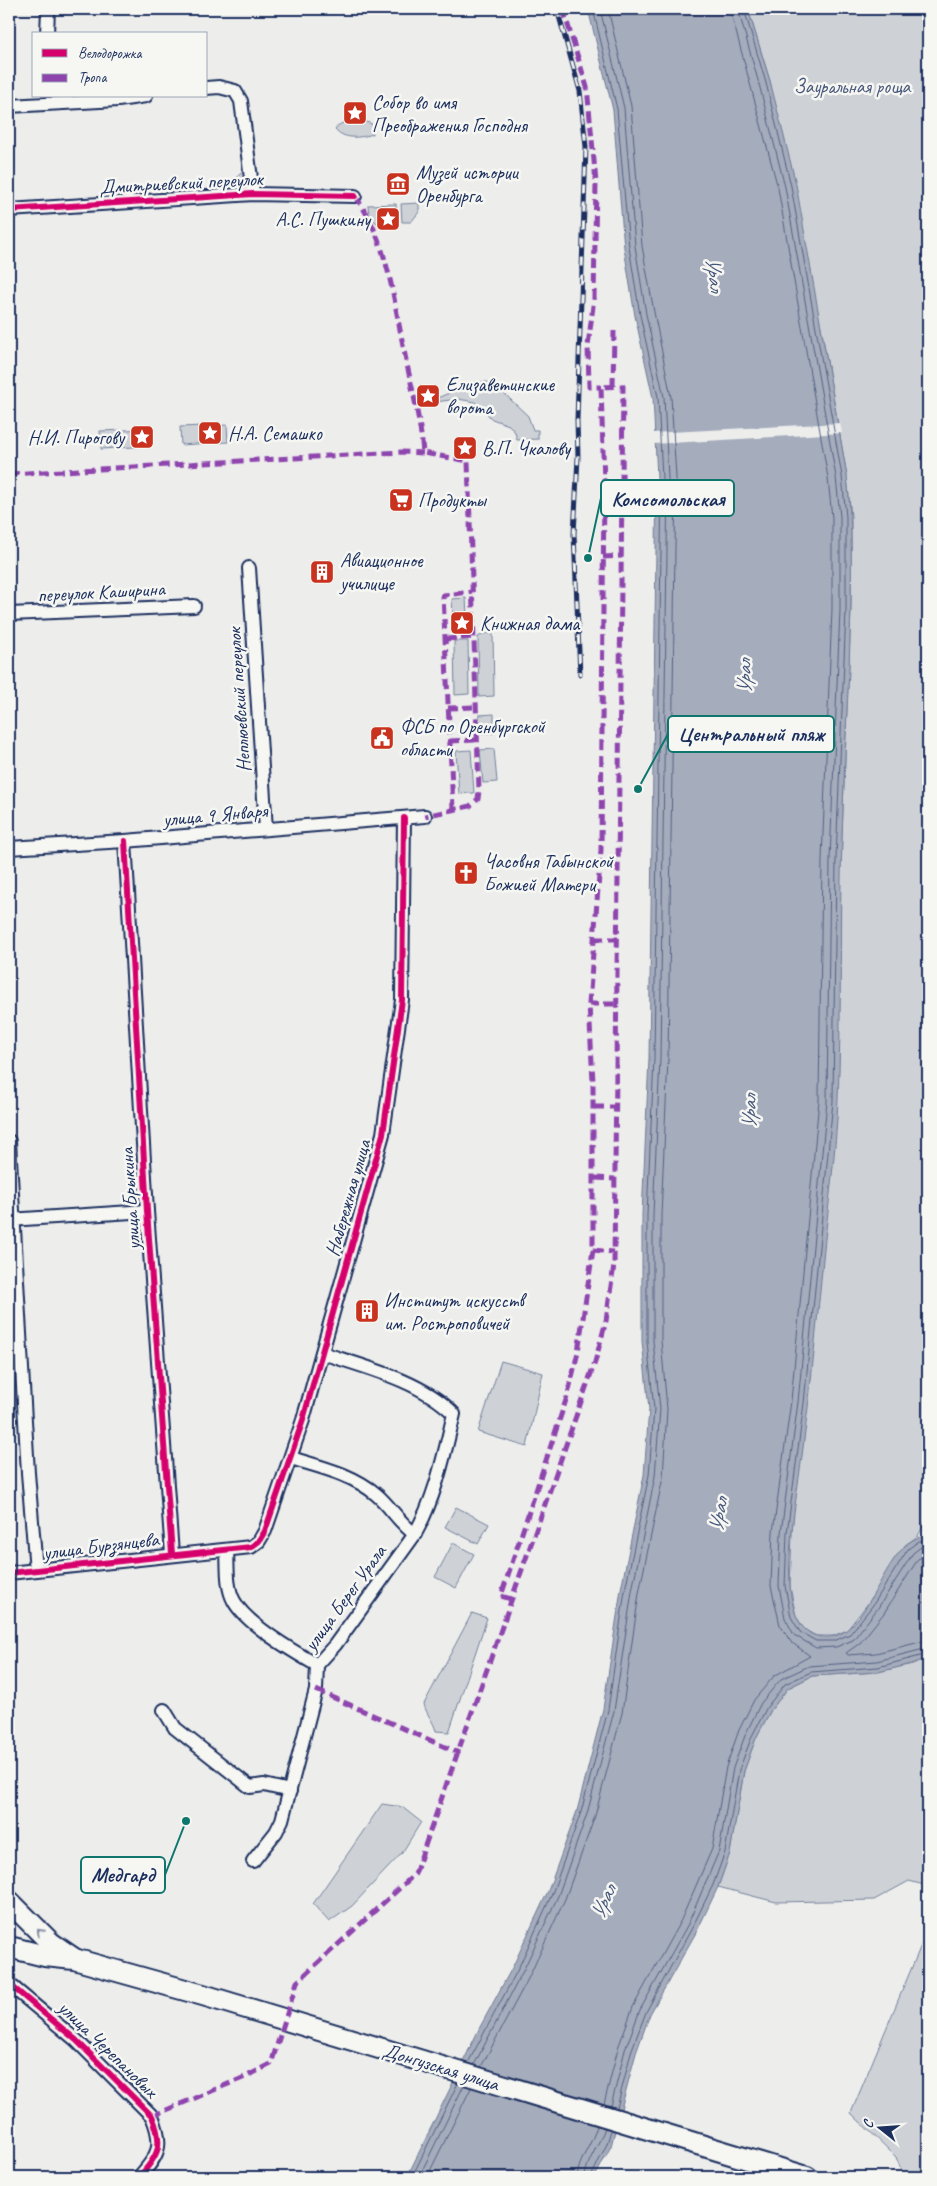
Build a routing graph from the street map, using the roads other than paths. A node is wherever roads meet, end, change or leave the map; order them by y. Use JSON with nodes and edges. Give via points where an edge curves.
{"nodes":[{"id":1,"x":48,"y":9,"type":"edge"},
{"id":2,"x":46,"y":32,"type":"edge"},
{"id":3,"x":208,"y":88,"type":"edge"},
{"id":4,"x":95,"y":98,"type":"edge"},
{"id":5,"x":44,"y":100,"type":"edge"},
{"id":6,"x":9,"y":106,"type":"edge"},
{"id":7,"x":253,"y":194,"type":"junction"},
{"id":8,"x":355,"y":196,"type":"dead end"},
{"id":9,"x":9,"y":210,"type":"edge"},
{"id":10,"x":249,"y":568,"type":"dead end"},
{"id":11,"x":194,"y":606,"type":"dead end"},
{"id":12,"x":9,"y":614,"type":"edge"},
{"id":13,"x":425,"y":816,"type":"dead end"},
{"id":14,"x":404,"y":818,"type":"junction"},
{"id":15,"x":266,"y":830,"type":"junction"},
{"id":16,"x":125,"y":841,"type":"junction"},
{"id":17,"x":9,"y":848,"type":"edge"},
{"id":18,"x":9,"y":1141,"type":"edge"},
{"id":19,"x":147,"y":1211,"type":"junction"},
{"id":20,"x":12,"y":1220,"type":"edge"},
{"id":21,"x":322,"y":1354,"type":"junction"},
{"id":22,"x":291,"y":1458,"type":"junction"},
{"id":23,"x":415,"y":1534,"type":"junction"},
{"id":24,"x":227,"y":1550,"type":"junction"},
{"id":25,"x":172,"y":1554,"type":"junction"},
{"id":26,"x":36,"y":1570,"type":"junction"},
{"id":27,"x":9,"y":1573,"type":"edge"},
{"id":28,"x":317,"y":1665,"type":"junction"},
{"id":29,"x":164,"y":1710,"type":"dead end"},
{"id":30,"x":290,"y":1791,"type":"junction"},
{"id":31,"x":253,"y":1861,"type":"dead end"},
{"id":32,"x":9,"y":1901,"type":"edge"},
{"id":33,"x":9,"y":1947,"type":"edge"},
{"id":34,"x":74,"y":1959,"type":"junction"},
{"id":35,"x":9,"y":1984,"type":"edge"},
{"id":36,"x":139,"y":2177,"type":"edge"},
{"id":37,"x":807,"y":2177,"type":"edge"}],
"edges":[{"from":1,"to":2,"type":"street"},
{"from":3,"to":7,"type":"street","via":[[235,91],[242,101]]},
{"from":4,"to":5,"type":"street"},
{"from":5,"to":6,"type":"street"},
{"from":7,"to":8,"type":"street","name":"Дмитриевский переулок"},
{"from":7,"to":9,"type":"street","name":"Дмитриевский переулок"},
{"from":10,"to":15,"type":"street","name":"Неплюевский переулок"},
{"from":11,"to":12,"type":"street","name":"переулок Каширина"},
{"from":13,"to":14,"type":"street","name":"улица 9 Января"},
{"from":14,"to":15,"type":"street","name":"улица 9 Января"},
{"from":14,"to":21,"type":"street","name":"Набережная улица","via":[[402,1000],[383,1134]]},
{"from":15,"to":16,"type":"street","name":"улица 9 Января"},
{"from":16,"to":17,"type":"street","name":"улица 9 Января"},
{"from":16,"to":19,"type":"street","name":"улица Брыкина"},
{"from":18,"to":20,"type":"street"},
{"from":19,"to":20,"type":"street"},
{"from":19,"to":25,"type":"street","name":"улица Брыкина"},
{"from":20,"to":26,"type":"street"},
{"from":21,"to":22,"type":"street","name":"Набережная улица"},
{"from":21,"to":23,"type":"street","name":"улица Берег Урала","via":[[388,1375],[444,1404],[454,1414],[431,1500]]},
{"from":22,"to":23,"type":"street","via":[[342,1474],[376,1494]]},
{"from":22,"to":24,"type":"street","name":"Набережная улица","via":[[259,1541],[251,1547]]},
{"from":23,"to":28,"type":"street","name":"улица Берег Урала"},
{"from":24,"to":25,"type":"street","name":"улица Бурзянцева"},
{"from":24,"to":28,"type":"street","via":[[233,1600],[240,1611],[267,1633]]},
{"from":25,"to":26,"type":"street","name":"улица Бурзянцева"},
{"from":26,"to":27,"type":"street","name":"улица Бурзянцева"},
{"from":28,"to":30,"type":"street","name":"улица Берег Урала","via":[[316,1690]]},
{"from":29,"to":30,"type":"street","via":[[175,1728],[250,1787],[264,1785]]},
{"from":30,"to":31,"type":"street","name":"улица Берег Урала","via":[[276,1832]]},
{"from":34,"to":32,"type":"main road","one_way":true,"via":[[51,1943]]},
{"from":33,"to":34,"type":"main road"},
{"from":34,"to":37,"type":"main road","name":"Донгузская улица","via":[[204,1995]]},
{"from":35,"to":36,"type":"street","name":"улица Черепановых","via":[[76,2040],[152,2116],[158,2130],[158,2150]]}]}
